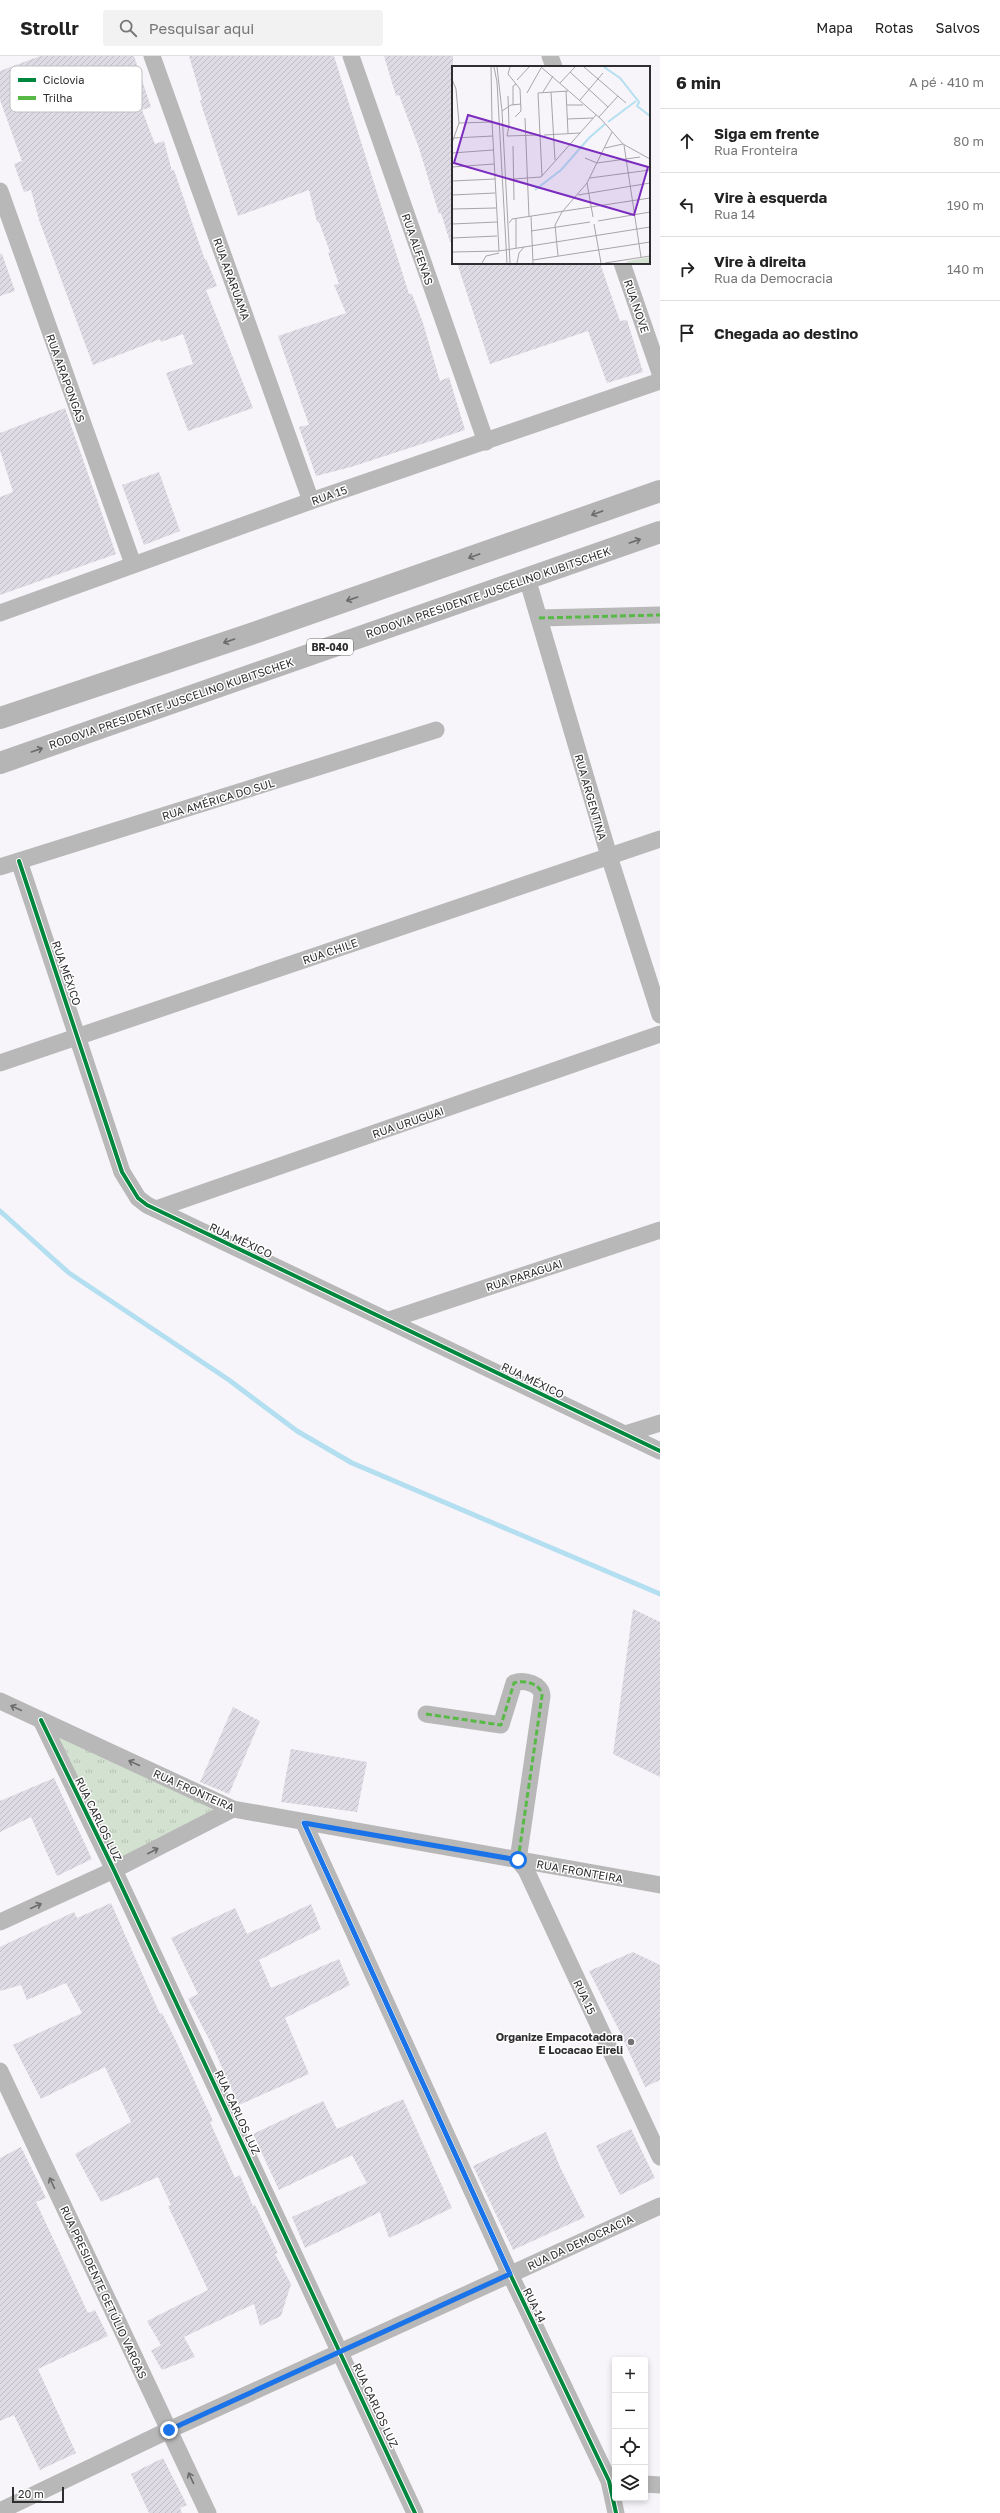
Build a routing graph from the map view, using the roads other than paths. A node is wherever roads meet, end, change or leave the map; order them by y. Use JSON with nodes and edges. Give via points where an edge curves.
{"nodes":[{"id":1,"x":152,"y":56,"type":"edge"},
{"id":2,"x":351,"y":56,"type":"edge"},
{"id":3,"x":550,"y":56,"type":"edge"},
{"id":4,"x":554,"y":66,"type":"edge"},
{"id":5,"x":0,"y":191,"type":"edge"},
{"id":6,"x":622,"y":264,"type":"edge"},
{"id":7,"x":660,"y":373,"type":"edge"},
{"id":8,"x":660,"y":381,"type":"edge"},
{"id":9,"x":486,"y":442,"type":"junction"},
{"id":10,"x":660,"y":490,"type":"edge"},
{"id":11,"x":311,"y":501,"type":"junction"},
{"id":12,"x":660,"y":532,"type":"edge"},
{"id":13,"x":133,"y":564,"type":"junction"},
{"id":14,"x":527,"y":578,"type":"junction"},
{"id":15,"x":0,"y":613,"type":"edge"},
{"id":16,"x":660,"y":615,"type":"edge"},
{"id":17,"x":539,"y":618,"type":"junction"},
{"id":18,"x":0,"y":718,"type":"edge"},
{"id":19,"x":436,"y":730,"type":"dead end"},
{"id":20,"x":0,"y":763,"type":"edge"},
{"id":21,"x":660,"y":839,"type":"edge"},
{"id":22,"x":609,"y":856,"type":"junction"},
{"id":23,"x":19,"y":861,"type":"junction"},
{"id":24,"x":0,"y":867,"type":"edge"},
{"id":25,"x":660,"y":1015,"type":"edge"},
{"id":26,"x":660,"y":1034,"type":"edge"},
{"id":27,"x":78,"y":1036,"type":"junction"},
{"id":28,"x":0,"y":1063,"type":"edge"},
{"id":29,"x":156,"y":1209,"type":"junction"},
{"id":30,"x":660,"y":1230,"type":"edge"},
{"id":31,"x":389,"y":1320,"type":"junction"},
{"id":32,"x":660,"y":1423,"type":"edge"},
{"id":33,"x":625,"y":1434,"type":"junction"},
{"id":34,"x":660,"y":1451,"type":"edge"},
{"id":35,"x":0,"y":1700,"type":"edge"},
{"id":36,"x":426,"y":1714,"type":"dead end"},
{"id":37,"x":41,"y":1720,"type":"junction"},
{"id":38,"x":233,"y":1809,"type":"junction"},
{"id":39,"x":304,"y":1823,"type":"junction"},
{"id":40,"x":518,"y":1860,"type":"junction"},
{"id":41,"x":114,"y":1870,"type":"junction"},
{"id":42,"x":660,"y":1885,"type":"edge"},
{"id":43,"x":0,"y":1922,"type":"edge"},
{"id":44,"x":0,"y":2071,"type":"edge"},
{"id":45,"x":660,"y":2157,"type":"edge"},
{"id":46,"x":660,"y":2206,"type":"edge"},
{"id":47,"x":510,"y":2274,"type":"junction"},
{"id":48,"x":341,"y":2351,"type":"junction"},
{"id":49,"x":169,"y":2430,"type":"junction"},
{"id":50,"x":612,"y":2481,"type":"edge"},
{"id":51,"x":648,"y":2484,"type":"edge"},
{"id":52,"x":660,"y":2485,"type":"edge"},
{"id":53,"x":614,"y":2501,"type":"edge"},
{"id":54,"x":0,"y":2511,"type":"edge"},
{"id":55,"x":208,"y":2513,"type":"edge"},
{"id":56,"x":415,"y":2513,"type":"edge"},
{"id":57,"x":616,"y":2513,"type":"edge"}],
"edges":[{"from":1,"to":11,"type":"street","name":"RUA ARARUAMA"},
{"from":2,"to":9,"type":"street","name":"RUA ALFENAS"},
{"from":3,"to":4,"type":"street"},
{"from":5,"to":13,"type":"street","name":"RUA ARAPONGAS"},
{"from":6,"to":7,"type":"street","name":"RUA NOVE"},
{"from":8,"to":9,"type":"street","name":"RUA 15"},
{"from":9,"to":11,"type":"street","name":"RUA 15"},
{"from":10,"to":18,"type":"highway","one_way":true,"via":[[259,631]]},
{"from":11,"to":13,"type":"street","name":"RUA 15"},
{"from":14,"to":12,"type":"highway","name":"RODOVIA PRESIDENTE JUSCELINO KUBITSCHEK","number":"BR-040","one_way":true},
{"from":13,"to":15,"type":"street","name":"RUA 15"},
{"from":14,"to":17,"type":"street","name":"RUA ARGENTINA"},
{"from":20,"to":14,"type":"highway","name":"RODOVIA PRESIDENTE JUSCELINO KUBITSCHEK","number":"BR-040","one_way":true},
{"from":16,"to":17,"type":"street"},
{"from":17,"to":22,"type":"street","name":"RUA ARGENTINA"},
{"from":19,"to":23,"type":"street","name":"RUA AMÉRICA DO SUL"},
{"from":21,"to":22,"type":"street","name":"RUA CHILE"},
{"from":22,"to":25,"type":"street","name":"RUA ARGENTINA"},
{"from":22,"to":27,"type":"street","name":"RUA CHILE"},
{"from":23,"to":24,"type":"street","name":"RUA AMÉRICA DO SUL"},
{"from":23,"to":27,"type":"street","name":"RUA MÉXICO"},
{"from":26,"to":29,"type":"street","name":"RUA URUGUAI"},
{"from":27,"to":28,"type":"street","name":"RUA CHILE"},
{"from":27,"to":29,"type":"street","name":"RUA MÉXICO","via":[[122,1172],[138,1198]]},
{"from":29,"to":31,"type":"street","name":"RUA MÉXICO"},
{"from":30,"to":31,"type":"street","name":"RUA PARAGUAI"},
{"from":31,"to":33,"type":"street","name":"RUA MÉXICO"},
{"from":32,"to":33,"type":"street"},
{"from":33,"to":34,"type":"street","name":"RUA MÉXICO"},
{"from":37,"to":35,"type":"street","name":"RUA FRONTEIRA","one_way":true},
{"from":36,"to":40,"type":"street","via":[[501,1725],[514,1683],[518,1681],[540,1688],[542,1696]]},
{"from":38,"to":37,"type":"street","name":"RUA FRONTEIRA","one_way":true},
{"from":37,"to":41,"type":"street","name":"RUA CARLOS LUZ"},
{"from":38,"to":39,"type":"street","name":"RUA FRONTEIRA"},
{"from":41,"to":38,"type":"street","one_way":true},
{"from":39,"to":40,"type":"street","name":"RUA FRONTEIRA"},
{"from":39,"to":47,"type":"street","name":"RUA 14"},
{"from":40,"to":42,"type":"street","name":"RUA FRONTEIRA"},
{"from":40,"to":45,"type":"street","name":"RUA 15","via":[[526,1870]]},
{"from":43,"to":41,"type":"street","one_way":true},
{"from":41,"to":48,"type":"street","name":"RUA CARLOS LUZ"},
{"from":49,"to":44,"type":"street","name":"RUA PRESIDENTE GETÚLIO VARGAS","one_way":true},
{"from":46,"to":47,"type":"street","name":"RUA DA DEMOCRACIA"},
{"from":47,"to":48,"type":"street","name":"RUA DA DEMOCRACIA"},
{"from":47,"to":50,"type":"street","name":"RUA 14"},
{"from":48,"to":49,"type":"street","name":"RUA DA DEMOCRACIA"},
{"from":48,"to":56,"type":"street","name":"RUA CARLOS LUZ"},
{"from":49,"to":54,"type":"street","name":"RUA DA DEMOCRACIA"},
{"from":55,"to":49,"type":"street","name":"RUA PRESIDENTE GETÚLIO VARGAS","one_way":true},
{"from":51,"to":52,"type":"street"},
{"from":53,"to":57,"type":"street","name":"RUA 14"}]}
